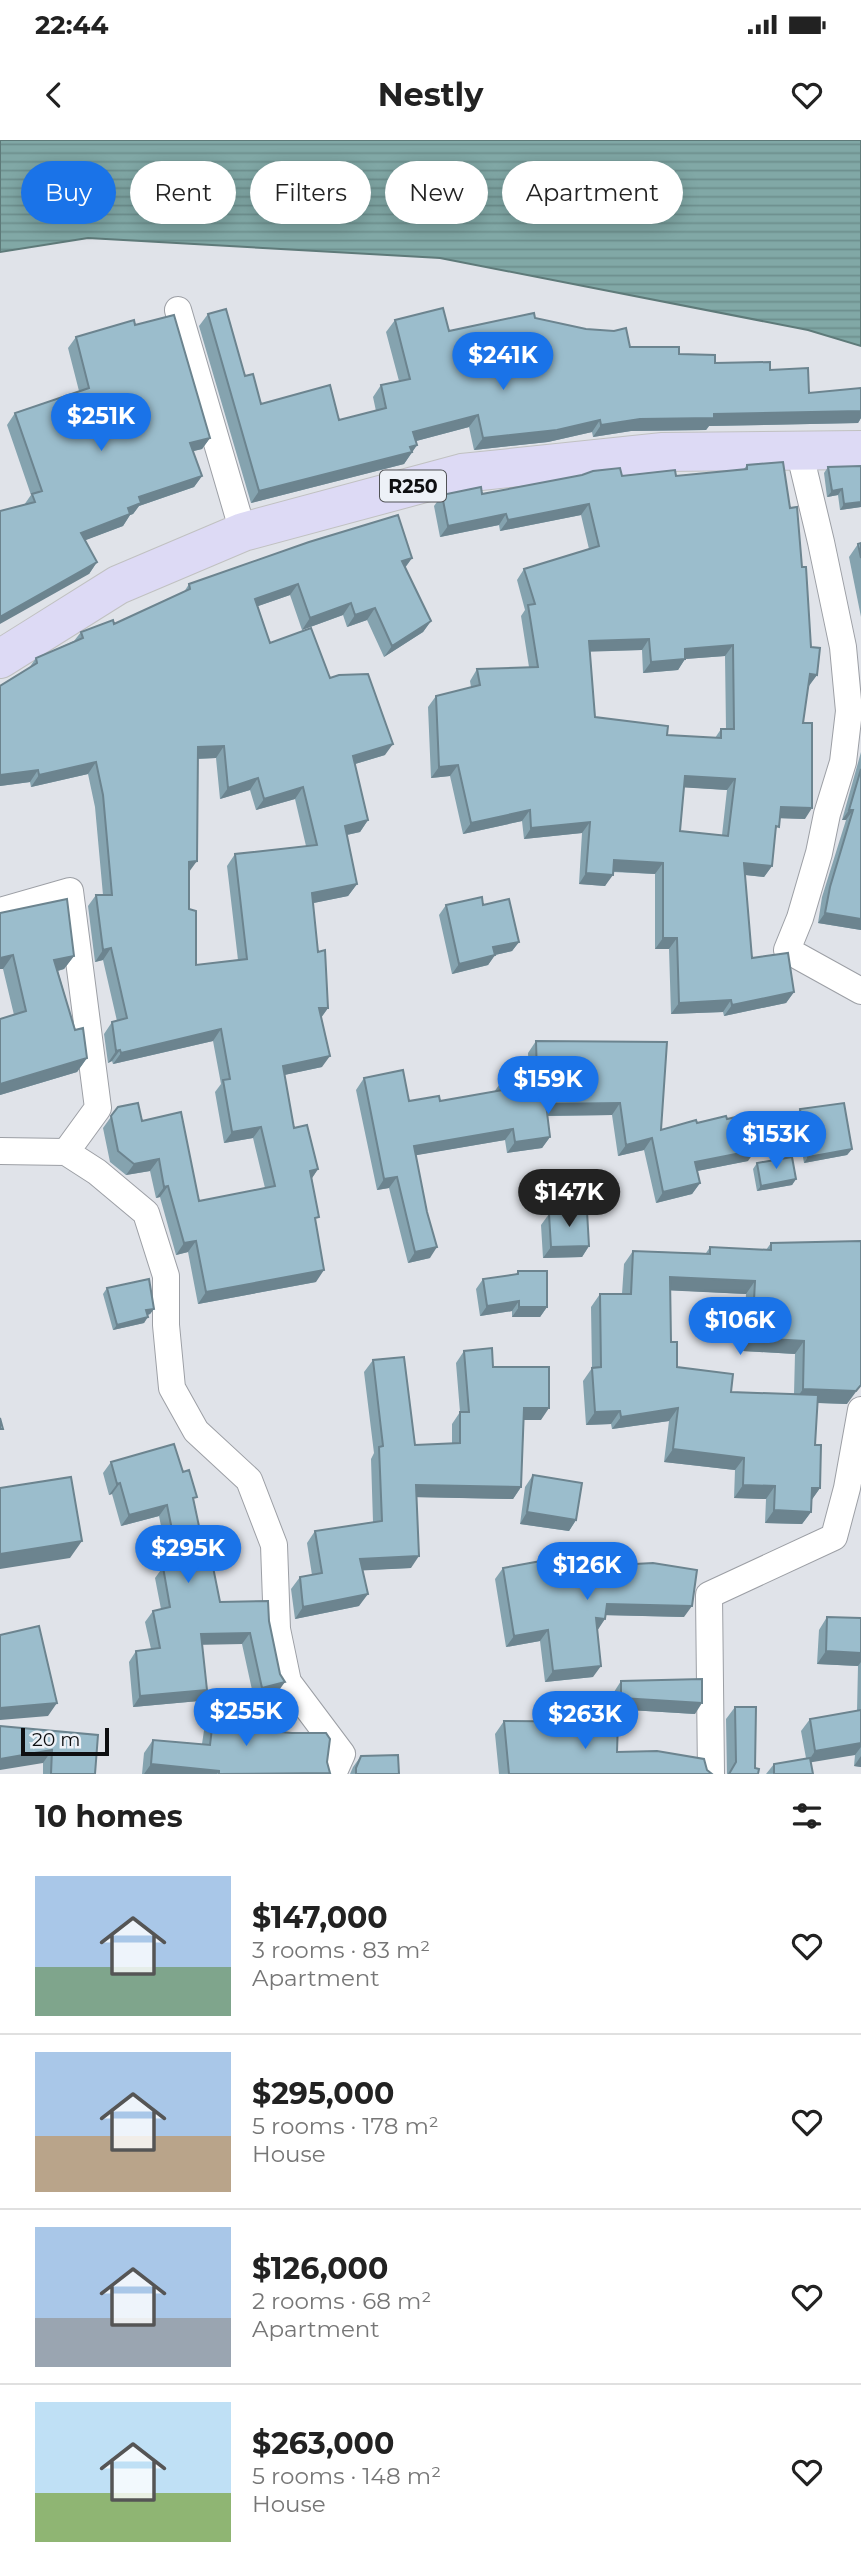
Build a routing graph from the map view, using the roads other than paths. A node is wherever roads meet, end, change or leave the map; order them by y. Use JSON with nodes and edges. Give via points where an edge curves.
{"nodes":[{"id":1,"x":178,"y":310,"type":"dead end"},
{"id":2,"x":799,"y":450,"type":"junction"},
{"id":3,"x":861,"y":450,"type":"edge"},
{"id":4,"x":243,"y":532,"type":"junction"},
{"id":5,"x":0,"y":659,"type":"edge"},
{"id":6,"x":0,"y":911,"type":"edge"},
{"id":7,"x":861,"y":990,"type":"edge"},
{"id":8,"x":0,"y":1151,"type":"edge"},
{"id":9,"x":66,"y":1152,"type":"junction"},
{"id":10,"x":861,"y":1410,"type":"edge"},
{"id":11,"x":333,"y":1774,"type":"edge"},
{"id":12,"x":711,"y":1774,"type":"edge"}],
"edges":[{"from":1,"to":4,"type":"street"},
{"from":2,"to":3,"type":"main road","number":"R250"},
{"from":2,"to":4,"type":"main road","number":"R250","via":[[663,452],[461,473]]},
{"from":2,"to":7,"type":"street","via":[[843,648],[849,711],[843,762],[787,950]]},
{"from":4,"to":5,"type":"main road","number":"R250","via":[[118,585]]},
{"from":6,"to":9,"type":"street","via":[[69,891],[98,1108]]},
{"from":8,"to":9,"type":"street"},
{"from":9,"to":11,"type":"street","via":[[146,1213],[166,1276],[172,1388],[195,1431],[249,1480],[274,1545],[276,1629],[288,1682],[342,1754]]},
{"from":10,"to":12,"type":"street","via":[[834,1537],[709,1595]]}]}
